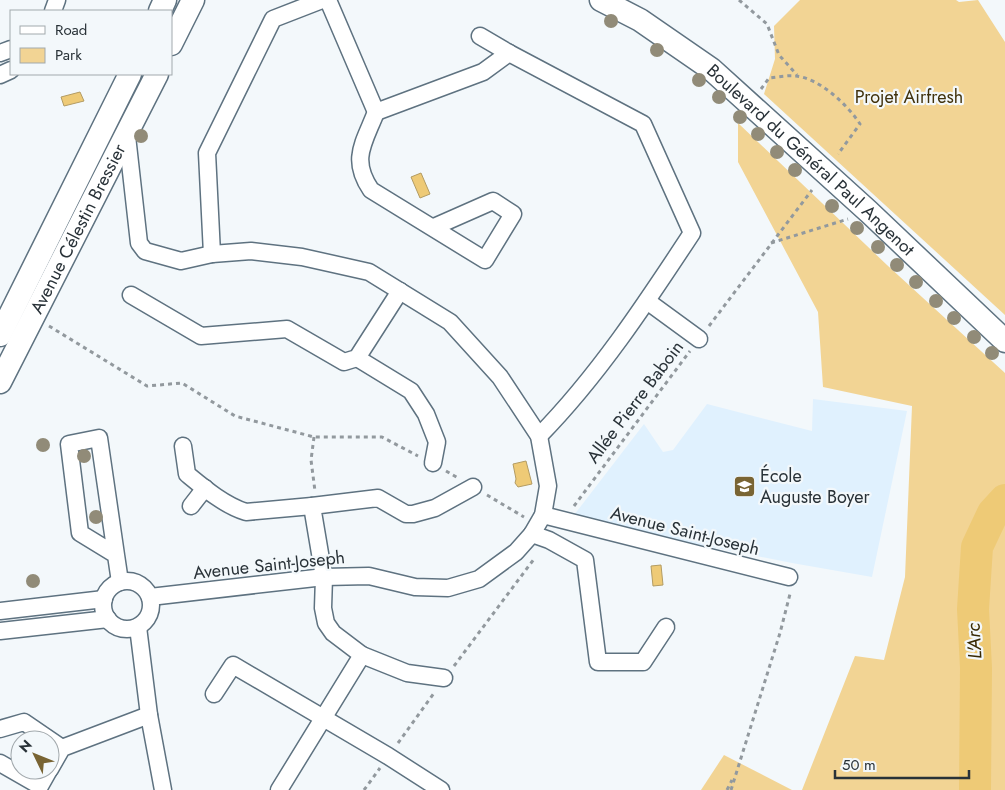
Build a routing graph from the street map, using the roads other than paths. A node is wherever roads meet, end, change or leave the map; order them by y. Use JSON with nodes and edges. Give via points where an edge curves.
{"nodes":[{"id":1,"x":193,"y":0,"type":"edge"},
{"id":2,"x":322,"y":0,"type":"edge"},
{"id":3,"x":328,"y":0,"type":"edge"},
{"id":4,"x":601,"y":0,"type":"edge"},
{"id":5,"x":480,"y":36,"type":"dead end"},
{"id":6,"x":172,"y":42,"type":"edge"},
{"id":7,"x":509,"y":53,"type":"junction"},
{"id":8,"x":130,"y":75,"type":"edge"},
{"id":9,"x":157,"y":75,"type":"edge"},
{"id":10,"x":376,"y":112,"type":"junction"},
{"id":11,"x":127,"y":136,"type":"junction"},
{"id":12,"x":434,"y":227,"type":"dead end"},
{"id":13,"x":212,"y":254,"type":"junction"},
{"id":14,"x":400,"y":291,"type":"junction"},
{"id":15,"x":131,"y":295,"type":"dead end"},
{"id":16,"x":647,"y":301,"type":"junction"},
{"id":17,"x":0,"y":335,"type":"edge"},
{"id":18,"x":699,"y":340,"type":"road end"},
{"id":19,"x":1005,"y":340,"type":"edge"},
{"id":20,"x":356,"y":358,"type":"junction"},
{"id":21,"x":0,"y":382,"type":"edge"},
{"id":22,"x":539,"y":436,"type":"junction"},
{"id":23,"x":183,"y":446,"type":"dead end"},
{"id":24,"x":433,"y":463,"type":"road end"},
{"id":25,"x":473,"y":487,"type":"road end"},
{"id":26,"x":205,"y":488,"type":"junction"},
{"id":27,"x":191,"y":506,"type":"dead end"},
{"id":28,"x":312,"y":506,"type":"junction"},
{"id":29,"x":538,"y":525,"type":"junction"},
{"id":30,"x":116,"y":555,"type":"junction"},
{"id":31,"x":324,"y":577,"type":"junction"},
{"id":32,"x":120,"y":582,"type":"junction"},
{"id":33,"x":790,"y":582,"type":"road end"},
{"id":34,"x":150,"y":597,"type":"junction"},
{"id":35,"x":104,"y":599,"type":"junction"},
{"id":36,"x":0,"y":610,"type":"edge"},
{"id":37,"x":108,"y":619,"type":"junction"},
{"id":38,"x":138,"y":627,"type":"junction"},
{"id":39,"x":666,"y":627,"type":"dead end"},
{"id":40,"x":0,"y":631,"type":"edge"},
{"id":41,"x":362,"y":655,"type":"junction"},
{"id":42,"x":444,"y":678,"type":"dead end"},
{"id":43,"x":214,"y":694,"type":"dead end"},
{"id":44,"x":149,"y":715,"type":"junction"},
{"id":45,"x":321,"y":718,"type":"junction"},
{"id":46,"x":0,"y":729,"type":"edge"},
{"id":47,"x":62,"y":748,"type":"junction"},
{"id":48,"x":60,"y":752,"type":"edge"},
{"id":49,"x":30,"y":780,"type":"edge"},
{"id":50,"x":44,"y":780,"type":"edge"},
{"id":51,"x":163,"y":790,"type":"edge"},
{"id":52,"x":279,"y":790,"type":"edge"},
{"id":53,"x":442,"y":790,"type":"edge"}],
"edges":[{"from":1,"to":6,"type":"main road"},
{"from":2,"to":13,"type":"street","via":[[273,19],[210,145],[206,159]]},
{"from":3,"to":10,"type":"street"},
{"from":4,"to":19,"type":"main road","name":"Boulevard du Général Paul Angenot","via":[[640,20],[711,69]]},
{"from":5,"to":7,"type":"street"},
{"from":7,"to":10,"type":"street","via":[[483,72]]},
{"from":7,"to":16,"type":"street","via":[[643,124],[692,233]]},
{"from":8,"to":17,"type":"main road","name":"Avenue Célestin Bressier"},
{"from":9,"to":11,"type":"main road","name":"Avenue Célestin Bressier"},
{"from":10,"to":12,"type":"street","via":[[360,152],[361,176],[370,190]]},
{"from":11,"to":13,"type":"street","via":[[138,243],[146,251],[181,261]]},
{"from":11,"to":21,"type":"main road","name":"Avenue Célestin Bressier"},
{"from":13,"to":14,"type":"street","via":[[251,251],[302,257],[369,272]]},
{"from":14,"to":20,"type":"street"},
{"from":14,"to":22,"type":"street","via":[[450,322],[500,377]]},
{"from":15,"to":20,"type":"street","via":[[201,336],[287,329],[344,362]]},
{"from":16,"to":18,"type":"street"},
{"from":16,"to":22,"type":"street","via":[[566,409]]},
{"from":20,"to":24,"type":"street","via":[[411,390],[426,414],[437,442]]},
{"from":22,"to":29,"type":"street","via":[[548,486]]},
{"from":23,"to":26,"type":"street","via":[[187,474]]},
{"from":25,"to":28,"type":"street","via":[[435,508],[414,514],[406,514],[378,498]]},
{"from":26,"to":27,"type":"street"},
{"from":26,"to":28,"type":"street","via":[[246,512]]},
{"from":28,"to":31,"type":"street"},
{"from":29,"to":31,"type":"street","name":"Avenue Saint-Joseph","via":[[516,552],[479,579],[448,588],[415,587],[369,576]]},
{"from":29,"to":33,"type":"street","name":"Avenue Saint-Joseph","via":[[562,522]]},
{"from":29,"to":39,"type":"street","via":[[549,540],[585,560],[598,662],[643,662]]},
{"from":30,"to":30,"type":"street","via":[[100,438],[69,444],[80,534]]},
{"from":30,"to":32,"type":"street"},
{"from":31,"to":34,"type":"street","name":"Avenue Saint-Joseph"},
{"from":31,"to":41,"type":"street","via":[[326,623],[333,633]]},
{"from":32,"to":34,"type":"street","via":[[141,585]]},
{"from":32,"to":35,"type":"street","via":[[107,592]]},
{"from":34,"to":38,"type":"street","via":[[152,604],[148,617]]},
{"from":35,"to":36,"type":"street"},
{"from":35,"to":37,"type":"street","via":[[104,612]]},
{"from":37,"to":38,"type":"street","via":[[118,627]]},
{"from":37,"to":40,"type":"street"},
{"from":38,"to":44,"type":"street"},
{"from":41,"to":42,"type":"street","via":[[407,673]]},
{"from":41,"to":45,"type":"street"},
{"from":43,"to":45,"type":"street","via":[[233,665]]},
{"from":44,"to":47,"type":"street"},
{"from":44,"to":51,"type":"street"},
{"from":45,"to":52,"type":"street"},
{"from":45,"to":53,"type":"street"},
{"from":46,"to":47,"type":"street","via":[[24,722]]},
{"from":47,"to":48,"type":"street"},
{"from":49,"to":50,"type":"street","via":[[40,786]]}]}
